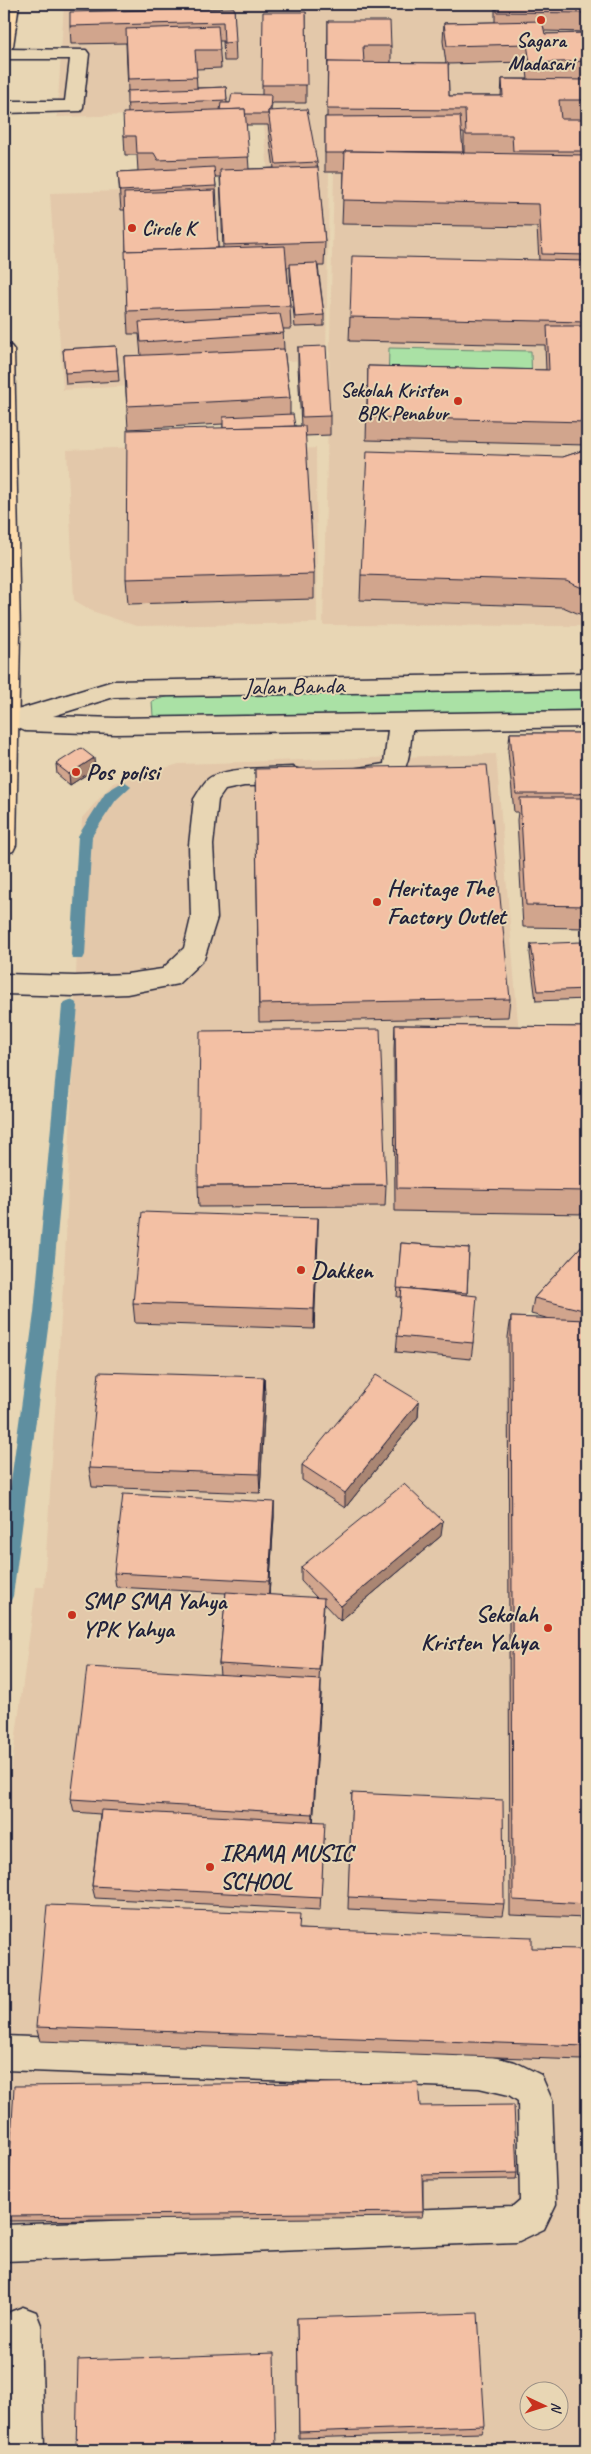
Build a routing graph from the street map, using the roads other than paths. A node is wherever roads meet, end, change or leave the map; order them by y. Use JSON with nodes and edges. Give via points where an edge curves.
{"nodes":[{"id":1,"x":7,"y":12,"type":"edge"},
{"id":2,"x":4,"y":46,"type":"edge"},
{"id":3,"x":4,"y":54,"type":"edge"},
{"id":4,"x":4,"y":108,"type":"edge"},
{"id":5,"x":4,"y":350,"type":"edge"},
{"id":6,"x":587,"y":680,"type":"edge"},
{"id":7,"x":587,"y":719,"type":"edge"},
{"id":8,"x":5,"y":722,"type":"edge"},
{"id":9,"x":401,"y":722,"type":"junction"},
{"id":10,"x":4,"y":845,"type":"edge"},
{"id":11,"x":4,"y":984,"type":"edge"},
{"id":12,"x":4,"y":2053,"type":"edge"},
{"id":13,"x":4,"y":2243,"type":"edge"},
{"id":14,"x":23,"y":2325,"type":"dead end"},
{"id":15,"x":25,"y":2450,"type":"edge"}],
"edges":[{"from":1,"to":2,"type":"main road"},
{"from":3,"to":4,"type":"street","via":[[80,54],[74,106]]},
{"from":5,"to":8,"type":"main road","via":[[9,634]]},
{"from":6,"to":8,"type":"street","name":"Jalan Banda","via":[[112,689]]},
{"from":7,"to":9,"type":"street","name":"Jalan Banda"},
{"from":8,"to":9,"type":"street","name":"Jalan Banda","via":[[116,726]]},
{"from":8,"to":10,"type":"main road"},
{"from":9,"to":11,"type":"street","via":[[397,761],[392,770],[382,774],[244,776],[217,784],[206,799],[201,845],[204,918],[195,952],[169,977],[127,984]]},
{"from":12,"to":13,"type":"street","via":[[479,2071],[515,2079],[529,2087],[535,2100],[538,2204],[531,2216],[517,2224],[428,2230]]},
{"from":14,"to":15,"type":"street"}]}
